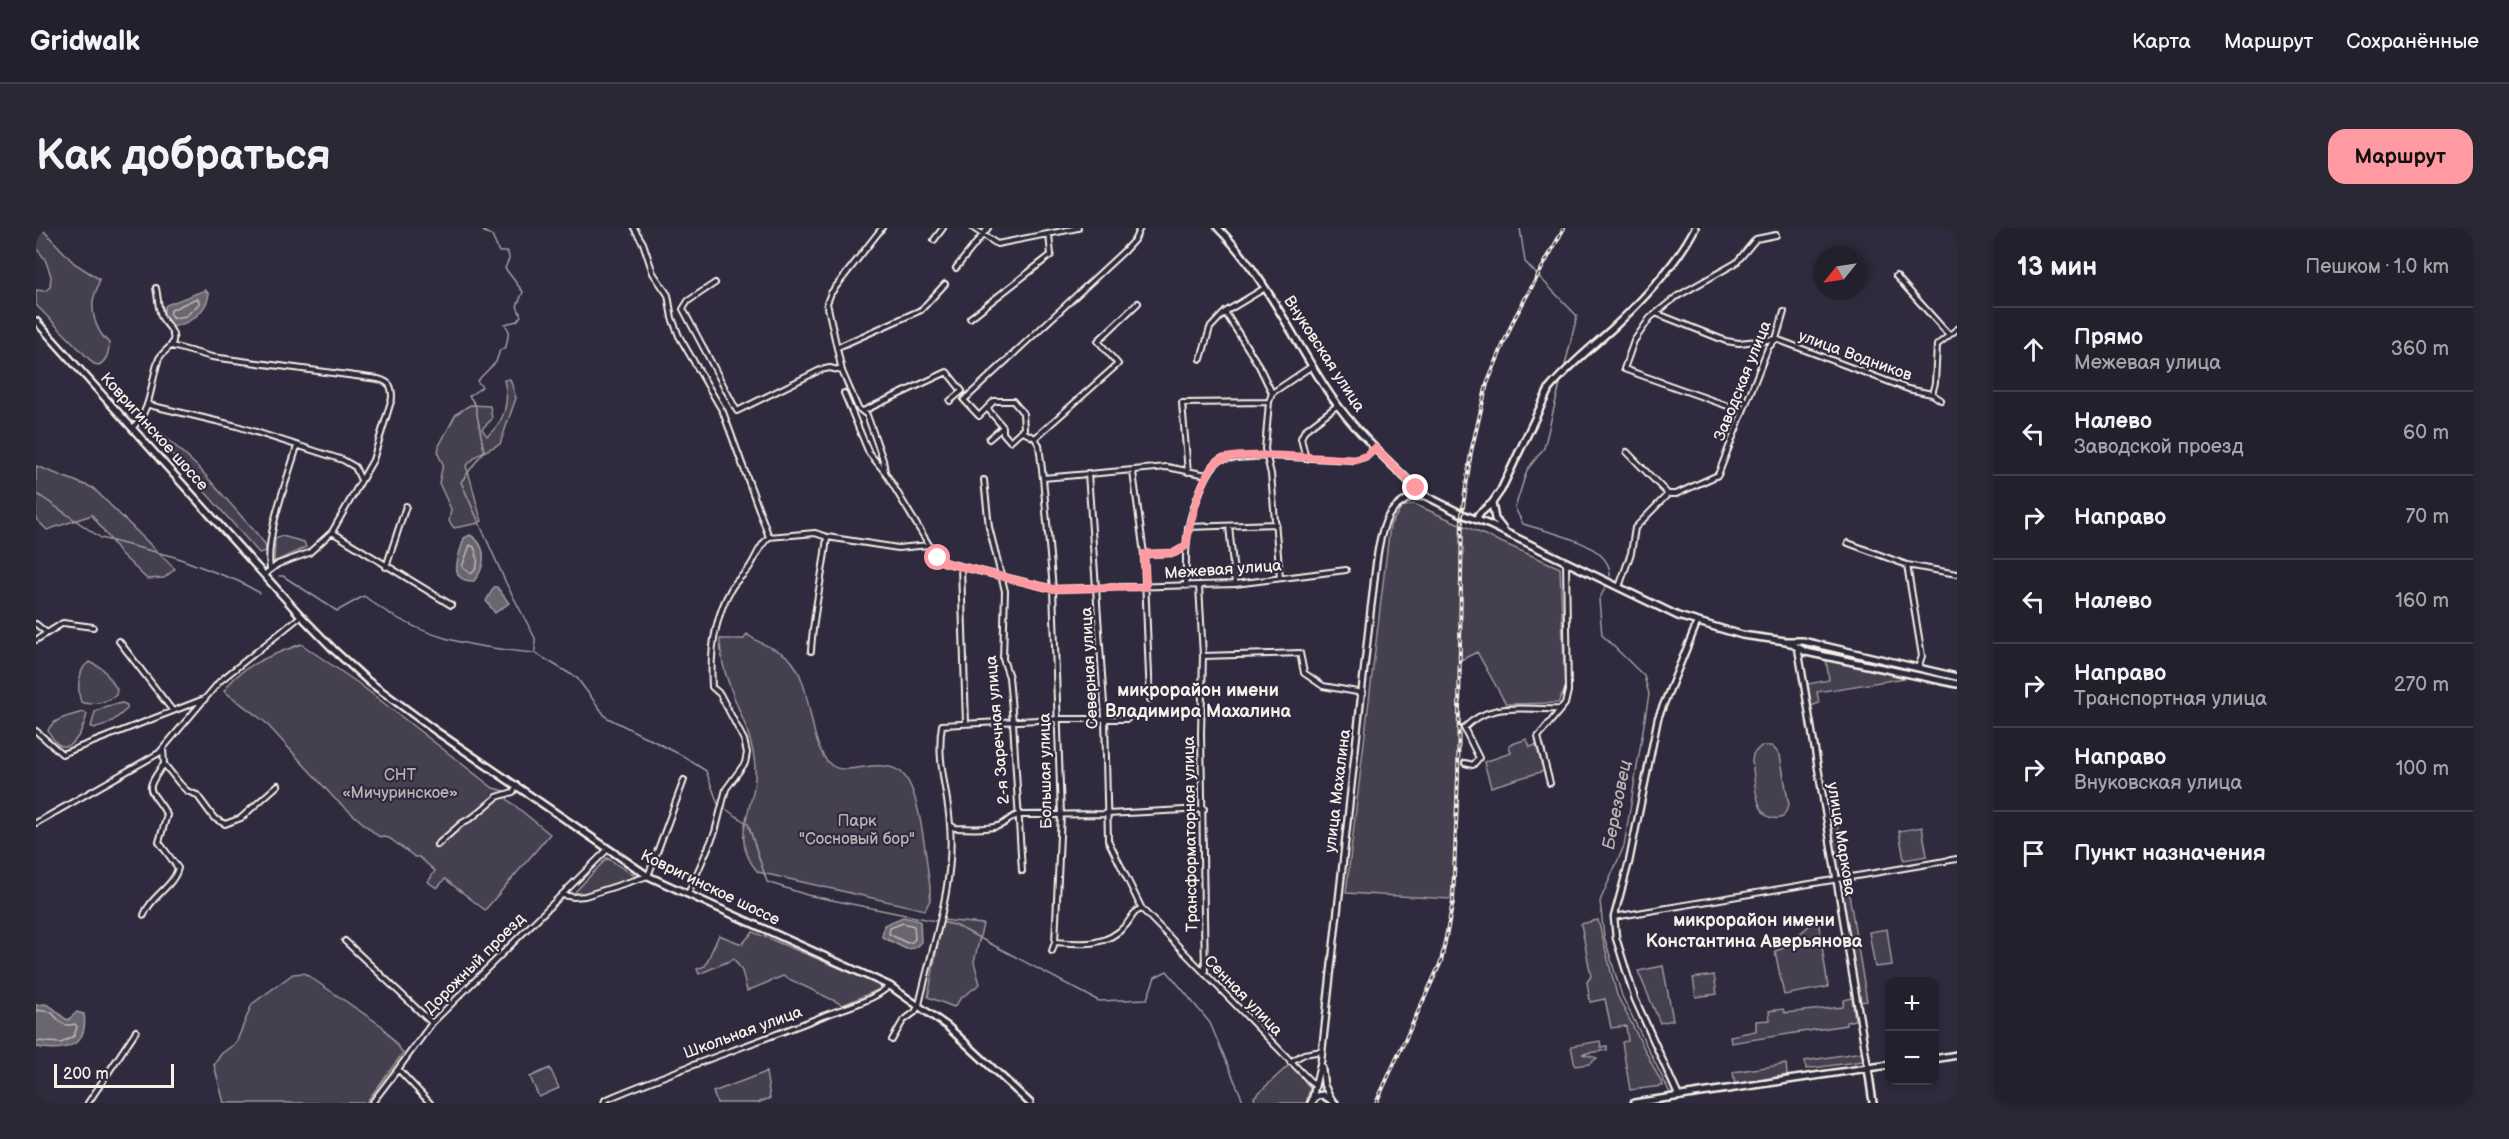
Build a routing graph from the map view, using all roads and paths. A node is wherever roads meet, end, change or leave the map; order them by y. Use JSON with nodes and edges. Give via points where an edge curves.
{"nodes":[{"id":1,"x":634,"y":228,"type":"edge"},
{"id":2,"x":882,"y":228,"type":"edge"},
{"id":3,"x":943,"y":228,"type":"edge"},
{"id":4,"x":973,"y":228,"type":"edge"},
{"id":5,"x":988,"y":228,"type":"edge"},
{"id":6,"x":1078,"y":228,"type":"edge"},
{"id":7,"x":1140,"y":228,"type":"edge"},
{"id":8,"x":1218,"y":228,"type":"edge"},
{"id":9,"x":1695,"y":228,"type":"edge"},
{"id":10,"x":982,"y":234,"type":"junction"},
{"id":11,"x":1049,"y":234,"type":"junction"},
{"id":12,"x":1776,"y":235,"type":"dead end"},
{"id":13,"x":934,"y":240,"type":"dead end"},
{"id":14,"x":956,"y":268,"type":"dead end"},
{"id":15,"x":1896,"y":276,"type":"dead end"},
{"id":16,"x":715,"y":283,"type":"dead end"},
{"id":17,"x":945,"y":284,"type":"dead end"},
{"id":18,"x":156,"y":288,"type":"dead end"},
{"id":19,"x":1265,"y":288,"type":"junction"},
{"id":20,"x":1138,"y":303,"type":"dead end"},
{"id":21,"x":1225,"y":312,"type":"junction"},
{"id":22,"x":1784,"y":312,"type":"dead end"},
{"id":23,"x":1658,"y":314,"type":"junction"},
{"id":24,"x":970,"y":318,"type":"dead end"},
{"id":25,"x":36,"y":321,"type":"edge"},
{"id":26,"x":1957,"y":329,"type":"edge"},
{"id":27,"x":1949,"y":335,"type":"junction"},
{"id":28,"x":1776,"y":339,"type":"junction"},
{"id":29,"x":172,"y":346,"type":"junction"},
{"id":30,"x":838,"y":347,"type":"junction"},
{"id":31,"x":1201,"y":359,"type":"dead end"},
{"id":32,"x":1312,"y":366,"type":"junction"},
{"id":33,"x":842,"y":371,"type":"junction"},
{"id":34,"x":844,"y":393,"type":"dead end"},
{"id":35,"x":1272,"y":393,"type":"junction"},
{"id":36,"x":1932,"y":394,"type":"junction"},
{"id":37,"x":1941,"y":400,"type":"dead end"},
{"id":38,"x":950,"y":401,"type":"dead end"},
{"id":39,"x":1269,"y":402,"type":"junction"},
{"id":40,"x":149,"y":405,"type":"junction"},
{"id":41,"x":1338,"y":405,"type":"junction"},
{"id":42,"x":987,"y":408,"type":"junction"},
{"id":43,"x":862,"y":411,"type":"junction"},
{"id":44,"x":1742,"y":411,"type":"junction"},
{"id":45,"x":1003,"y":427,"type":"junction"},
{"id":46,"x":132,"y":428,"type":"junction"},
{"id":47,"x":1021,"y":431,"type":"junction"},
{"id":48,"x":1035,"y":438,"type":"junction"},
{"id":49,"x":989,"y":439,"type":"dead end"},
{"id":50,"x":297,"y":446,"type":"junction"},
{"id":51,"x":1375,"y":448,"type":"junction"},
{"id":52,"x":1627,"y":452,"type":"dead end"},
{"id":53,"x":1268,"y":456,"type":"junction"},
{"id":54,"x":1306,"y":459,"type":"junction"},
{"id":55,"x":885,"y":471,"type":"junction"},
{"id":56,"x":1133,"y":472,"type":"junction"},
{"id":57,"x":1188,"y":472,"type":"junction"},
{"id":58,"x":1088,"y":473,"type":"junction"},
{"id":59,"x":1207,"y":476,"type":"junction"},
{"id":60,"x":1043,"y":478,"type":"junction"},
{"id":61,"x":361,"y":480,"type":"junction"},
{"id":62,"x":984,"y":480,"type":"dead end"},
{"id":63,"x":1415,"y":491,"type":"junction"},
{"id":64,"x":1668,"y":494,"type":"junction"},
{"id":65,"x":1492,"y":503,"type":"junction"},
{"id":66,"x":406,"y":506,"type":"dead end"},
{"id":67,"x":1481,"y":516,"type":"junction"},
{"id":68,"x":1276,"y":524,"type":"junction"},
{"id":69,"x":1229,"y":526,"type":"junction"},
{"id":70,"x":1188,"y":527,"type":"junction"},
{"id":71,"x":332,"y":532,"type":"junction"},
{"id":72,"x":1506,"y":533,"type":"junction"},
{"id":73,"x":769,"y":537,"type":"junction"},
{"id":74,"x":827,"y":537,"type":"junction"},
{"id":75,"x":1848,"y":543,"type":"dead end"},
{"id":76,"x":929,"y":544,"type":"junction"},
{"id":77,"x":1186,"y":546,"type":"junction"},
{"id":78,"x":1144,"y":554,"type":"junction"},
{"id":79,"x":1566,"y":562,"type":"junction"},
{"id":80,"x":1907,"y":565,"type":"junction"},
{"id":81,"x":386,"y":567,"type":"junction"},
{"id":82,"x":961,"y":567,"type":"junction"},
{"id":83,"x":270,"y":570,"type":"junction"},
{"id":84,"x":1346,"y":570,"type":"dead end"},
{"id":85,"x":265,"y":574,"type":"junction"},
{"id":86,"x":1957,"y":574,"type":"edge"},
{"id":87,"x":1003,"y":577,"type":"junction"},
{"id":88,"x":1280,"y":578,"type":"junction"},
{"id":89,"x":1235,"y":584,"type":"junction"},
{"id":90,"x":1186,"y":586,"type":"junction"},
{"id":91,"x":1199,"y":586,"type":"junction"},
{"id":92,"x":1146,"y":587,"type":"junction"},
{"id":93,"x":1619,"y":587,"type":"junction"},
{"id":94,"x":1098,"y":588,"type":"junction"},
{"id":95,"x":1053,"y":589,"type":"junction"},
{"id":96,"x":451,"y":605,"type":"dead end"},
{"id":97,"x":301,"y":616,"type":"junction"},
{"id":98,"x":1697,"y":623,"type":"junction"},
{"id":99,"x":36,"y":624,"type":"edge"},
{"id":100,"x":93,"y":627,"type":"dead end"},
{"id":101,"x":47,"y":634,"type":"junction"},
{"id":102,"x":36,"y":640,"type":"edge"},
{"id":103,"x":119,"y":641,"type":"dead end"},
{"id":104,"x":1799,"y":641,"type":"junction"},
{"id":105,"x":1786,"y":642,"type":"junction"},
{"id":106,"x":1798,"y":648,"type":"junction"},
{"id":107,"x":811,"y":651,"type":"dead end"},
{"id":108,"x":1857,"y":654,"type":"junction"},
{"id":109,"x":1203,"y":656,"type":"junction"},
{"id":110,"x":1855,"y":662,"type":"junction"},
{"id":111,"x":1918,"y":668,"type":"junction"},
{"id":112,"x":1957,"y":677,"type":"edge"},
{"id":113,"x":1957,"y":684,"type":"edge"},
{"id":114,"x":1363,"y":693,"type":"junction"},
{"id":115,"x":205,"y":698,"type":"junction"},
{"id":116,"x":1150,"y":699,"type":"dead end"},
{"id":117,"x":1561,"y":709,"type":"junction"},
{"id":118,"x":172,"y":710,"type":"junction"},
{"id":119,"x":1105,"y":718,"type":"junction"},
{"id":120,"x":1058,"y":719,"type":"junction"},
{"id":121,"x":1127,"y":719,"type":"dead end"},
{"id":122,"x":1013,"y":722,"type":"junction"},
{"id":123,"x":966,"y":724,"type":"junction"},
{"id":124,"x":36,"y":731,"type":"edge"},
{"id":125,"x":163,"y":749,"type":"junction"},
{"id":126,"x":1465,"y":763,"type":"dead end"},
{"id":127,"x":164,"y":764,"type":"junction"},
{"id":128,"x":684,"y":780,"type":"dead end"},
{"id":129,"x":1550,"y":783,"type":"dead end"},
{"id":130,"x":278,"y":785,"type":"dead end"},
{"id":131,"x":518,"y":786,"type":"junction"},
{"id":132,"x":1204,"y":809,"type":"junction"},
{"id":133,"x":1061,"y":814,"type":"junction"},
{"id":134,"x":1107,"y":814,"type":"junction"},
{"id":135,"x":1018,"y":815,"type":"junction"},
{"id":136,"x":36,"y":823,"type":"edge"},
{"id":137,"x":950,"y":825,"type":"junction"},
{"id":138,"x":437,"y":845,"type":"dead end"},
{"id":139,"x":608,"y":849,"type":"junction"},
{"id":140,"x":1957,"y":859,"type":"edge"},
{"id":141,"x":1117,"y":861,"type":"joint"},
{"id":142,"x":1022,"y":871,"type":"dead end"},
{"id":143,"x":648,"y":876,"type":"junction"},
{"id":144,"x":1837,"y":879,"type":"junction"},
{"id":145,"x":561,"y":895,"type":"junction"},
{"id":146,"x":688,"y":895,"type":"junction"},
{"id":147,"x":1142,"y":909,"type":"junction"},
{"id":148,"x":144,"y":915,"type":"dead end"},
{"id":149,"x":1614,"y":917,"type":"junction"},
{"id":150,"x":345,"y":941,"type":"dead end"},
{"id":151,"x":1055,"y":942,"type":"junction"},
{"id":152,"x":1052,"y":951,"type":"dead end"},
{"id":153,"x":1205,"y":975,"type":"junction"},
{"id":154,"x":890,"y":986,"type":"junction"},
{"id":155,"x":919,"y":1005,"type":"junction"},
{"id":156,"x":432,"y":1023,"type":"junction"},
{"id":157,"x":136,"y":1031,"type":"dead end"},
{"id":158,"x":892,"y":1040,"type":"dead end"},
{"id":159,"x":1322,"y":1051,"type":"junction"},
{"id":160,"x":1957,"y":1055,"type":"edge"},
{"id":161,"x":1939,"y":1058,"type":"edge"},
{"id":162,"x":1321,"y":1061,"type":"junction"},
{"id":163,"x":1290,"y":1062,"type":"junction"},
{"id":164,"x":1885,"y":1066,"type":"edge"},
{"id":165,"x":1868,"y":1068,"type":"junction"},
{"id":166,"x":398,"y":1069,"type":"junction"},
{"id":167,"x":1316,"y":1086,"type":"junction"},
{"id":168,"x":1674,"y":1097,"type":"junction"},
{"id":169,"x":1311,"y":1102,"type":"edge"},
{"id":170,"x":1333,"y":1102,"type":"edge"},
{"id":171,"x":88,"y":1103,"type":"edge"},
{"id":172,"x":372,"y":1103,"type":"edge"},
{"id":173,"x":430,"y":1103,"type":"edge"},
{"id":174,"x":604,"y":1103,"type":"edge"},
{"id":175,"x":1030,"y":1103,"type":"edge"},
{"id":176,"x":1634,"y":1103,"type":"edge"},
{"id":177,"x":1873,"y":1103,"type":"edge"}],
"edges":[{"from":1,"to":73,"type":"street","via":[[653,273],[668,295],[679,336],[720,406]]},
{"from":2,"to":30,"type":"street","via":[[828,298]]},
{"from":3,"to":13,"type":"street"},
{"from":4,"to":10,"type":"street"},
{"from":5,"to":10,"type":"street"},
{"from":6,"to":11,"type":"street"},
{"from":7,"to":42,"type":"street","via":[[1124,251],[964,400],[979,416]]},
{"from":8,"to":19,"type":"main road","name":"Внуковская улица"},
{"from":9,"to":65,"type":"main road","via":[[1649,291],[1549,389]]},
{"from":10,"to":11,"type":"street","via":[[997,244]]},
{"from":10,"to":14,"type":"street"},
{"from":11,"to":24,"type":"street","via":[[1051,255]]},
{"from":12,"to":23,"type":"street","via":[[1756,239],[1736,263],[1676,297]]},
{"from":15,"to":27,"type":"street"},
{"from":16,"to":33,"type":"street","via":[[688,301],[683,309],[737,411],[820,370]]},
{"from":17,"to":30,"type":"street","via":[[921,310]]},
{"from":18,"to":29,"type":"street","via":[[162,317],[173,336]]},
{"from":19,"to":21,"type":"street"},
{"from":19,"to":32,"type":"main road","name":"Внуковская улица"},
{"from":20,"to":48,"type":"street","via":[[1098,341],[1118,364]]},
{"from":21,"to":31,"type":"street","via":[[1210,328]]},
{"from":21,"to":35,"type":"street"},
{"from":22,"to":28,"type":"street","name":"Заводская улица"},
{"from":23,"to":28,"type":"street","name":"улица Водников","via":[[1726,341]]},
{"from":23,"to":44,"type":"street","via":[[1650,318],[1634,341],[1624,369]]},
{"from":25,"to":46,"type":"main road","name":"Ковригинское шоссе"},
{"from":26,"to":27,"type":"street"},
{"from":27,"to":36,"type":"street","via":[[1937,345]]},
{"from":28,"to":36,"type":"street","name":"улица Водников","via":[[1908,389]]},
{"from":28,"to":44,"type":"street","name":"Заводская улица","via":[[1768,348]]},
{"from":29,"to":40,"type":"street","via":[[159,358]]},
{"from":29,"to":61,"type":"street","via":[[212,357],[387,381],[392,398],[377,449]]},
{"from":30,"to":33,"type":"street"},
{"from":32,"to":35,"type":"street"},
{"from":32,"to":41,"type":"main road","name":"Внуковская улица"},
{"from":33,"to":43,"type":"street"},
{"from":34,"to":55,"type":"street","via":[[869,453]]},
{"from":35,"to":39,"type":"street"},
{"from":36,"to":37,"type":"street","name":"улица Водников"},
{"from":38,"to":43,"type":"street","via":[[962,391],[947,372]]},
{"from":39,"to":53,"type":"street"},
{"from":39,"to":57,"type":"street","via":[[1182,404]]},
{"from":40,"to":46,"type":"street","via":[[142,420]]},
{"from":40,"to":50,"type":"street","via":[[237,426]]},
{"from":41,"to":51,"type":"main road","name":"Внуковская улица"},
{"from":41,"to":54,"type":"street","via":[[1305,430],[1301,438]]},
{"from":42,"to":45,"type":"street"},
{"from":42,"to":47,"type":"street","via":[[994,401],[1013,401],[1023,413]]},
{"from":43,"to":55,"type":"street","via":[[867,415]]},
{"from":44,"to":64,"type":"street","name":"Заводская улица","via":[[1718,475]]},
{"from":45,"to":47,"type":"street","via":[[1003,434],[1010,441]]},
{"from":45,"to":49,"type":"street"},
{"from":46,"to":85,"type":"main road","name":"Ковригинское шоссе"},
{"from":47,"to":48,"type":"street"},
{"from":48,"to":60,"type":"street","name":"Большая улица"},
{"from":50,"to":61,"type":"street","via":[[351,463]]},
{"from":50,"to":83,"type":"street","via":[[274,526]]},
{"from":51,"to":54,"type":"street","via":[[1355,460]]},
{"from":51,"to":63,"type":"main road","name":"Внуковская улица"},
{"from":52,"to":64,"type":"street"},
{"from":53,"to":54,"type":"street"},
{"from":53,"to":59,"type":"street","via":[[1221,459]]},
{"from":53,"to":68,"type":"street"},
{"from":55,"to":76,"type":"street","name":"Межевая улица"},
{"from":56,"to":57,"type":"street","via":[[1148,468]]},
{"from":56,"to":58,"type":"street"},
{"from":56,"to":78,"type":"street"},
{"from":57,"to":59,"type":"street"},
{"from":58,"to":60,"type":"street"},
{"from":58,"to":94,"type":"street","name":"Северная улица"},
{"from":59,"to":70,"type":"street"},
{"from":60,"to":95,"type":"street","name":"Большая улица"},
{"from":61,"to":71,"type":"street"},
{"from":62,"to":87,"type":"street","name":"2-я Заречная улица","via":[[992,537]]},
{"from":63,"to":67,"type":"main road","name":"Внуковская улица","via":[[1422,489],[1422,494],[1442,505]]},
{"from":63,"to":114,"type":"street","name":"улица Махалина","via":[[1394,510],[1384,530],[1371,607]]},
{"from":64,"to":93,"type":"street","name":"Заводская улица","via":[[1635,528]]},
{"from":65,"to":67,"type":"main road"},
{"from":65,"to":72,"type":"main road","via":[[1495,519]]},
{"from":66,"to":81,"type":"street"},
{"from":67,"to":72,"type":"main road"},
{"from":68,"to":69,"type":"street"},
{"from":68,"to":88,"type":"street"},
{"from":69,"to":70,"type":"street"},
{"from":69,"to":89,"type":"street"},
{"from":70,"to":77,"type":"street"},
{"from":71,"to":81,"type":"street"},
{"from":71,"to":83,"type":"street","via":[[309,553]]},
{"from":72,"to":79,"type":"main road"},
{"from":73,"to":74,"type":"street","via":[[815,532]]},
{"from":73,"to":146,"type":"street","via":[[730,590],[715,631],[712,687],[720,694],[747,753],[745,763],[726,789],[715,832]]},
{"from":74,"to":76,"type":"street","via":[[898,548]]},
{"from":74,"to":107,"type":"street"},
{"from":75,"to":80,"type":"street"},
{"from":76,"to":82,"type":"street","name":"Межевая улица","via":[[943,562]]},
{"from":77,"to":78,"type":"street","via":[[1174,553]]},
{"from":77,"to":90,"type":"street"},
{"from":78,"to":92,"type":"street"},
{"from":79,"to":93,"type":"main road"},
{"from":79,"to":117,"type":"street","via":[[1568,692]]},
{"from":80,"to":86,"type":"street"},
{"from":80,"to":111,"type":"street","via":[[1922,656]]},
{"from":81,"to":96,"type":"street"},
{"from":82,"to":87,"type":"street","name":"Межевая улица"},
{"from":82,"to":123,"type":"street"},
{"from":83,"to":85,"type":"street"},
{"from":84,"to":88,"type":"street","name":"Межевая улица"},
{"from":85,"to":97,"type":"main road","name":"Ковригинское шоссе"},
{"from":87,"to":95,"type":"street","name":"Межевая улица"},
{"from":87,"to":122,"type":"street","name":"2-я Заречная улица","via":[[1003,659],[1008,671]]},
{"from":88,"to":89,"type":"street","name":"Межевая улица"},
{"from":89,"to":91,"type":"street","name":"Межевая улица"},
{"from":90,"to":91,"type":"street","name":"Межевая улица"},
{"from":90,"to":92,"type":"street","name":"Межевая улица"},
{"from":91,"to":109,"type":"street","name":"Трансформаторная улица"},
{"from":92,"to":94,"type":"street","name":"Межевая улица"},
{"from":92,"to":116,"type":"street"},
{"from":93,"to":98,"type":"main road"},
{"from":94,"to":95,"type":"street","name":"Межевая улица"},
{"from":94,"to":119,"type":"street","name":"Северная улица"},
{"from":95,"to":120,"type":"street","name":"Большая улица"},
{"from":97,"to":115,"type":"street","via":[[220,681]]},
{"from":97,"to":131,"type":"main road","name":"Ковригинское шоссе","via":[[368,681]]},
{"from":98,"to":105,"type":"main road"},
{"from":98,"to":149,"type":"street","via":[[1658,718]]},
{"from":99,"to":101,"type":"street"},
{"from":100,"to":101,"type":"street","via":[[63,622]]},
{"from":101,"to":102,"type":"street"},
{"from":103,"to":118,"type":"street"},
{"from":104,"to":105,"type":"main road"},
{"from":104,"to":106,"type":"main road"},
{"from":104,"to":108,"type":"main road"},
{"from":105,"to":106,"type":"main road"},
{"from":106,"to":110,"type":"main road"},
{"from":106,"to":144,"type":"street","name":"улица Маркова"},
{"from":108,"to":110,"type":"main road"},
{"from":108,"to":111,"type":"main road"},
{"from":109,"to":114,"type":"street","via":[[1300,653],[1304,673],[1323,686]]},
{"from":109,"to":132,"type":"street","name":"Трансформаторная улица"},
{"from":110,"to":113,"type":"main road"},
{"from":111,"to":112,"type":"main road"},
{"from":114,"to":159,"type":"street","name":"улица Махалина"},
{"from":115,"to":118,"type":"street"},
{"from":115,"to":125,"type":"street"},
{"from":117,"to":126,"type":"street","via":[[1499,708],[1470,722],[1464,728],[1479,758],[1473,765]]},
{"from":117,"to":129,"type":"street","via":[[1538,736]]},
{"from":118,"to":124,"type":"street","via":[[62,754]]},
{"from":119,"to":120,"type":"street"},
{"from":119,"to":121,"type":"street"},
{"from":119,"to":134,"type":"street","name":"Северная улица"},
{"from":120,"to":122,"type":"street"},
{"from":120,"to":133,"type":"street","name":"Большая улица"},
{"from":122,"to":123,"type":"street"},
{"from":122,"to":135,"type":"street","name":"2-я Заречная улица"},
{"from":123,"to":137,"type":"street","via":[[942,725],[941,773]]},
{"from":125,"to":127,"type":"street"},
{"from":125,"to":136,"type":"street"},
{"from":127,"to":130,"type":"street","via":[[187,791],[197,795],[214,818],[225,824],[241,818]]},
{"from":127,"to":148,"type":"street","via":[[150,787],[167,815],[159,843],[178,868],[176,876]]},
{"from":128,"to":143,"type":"street"},
{"from":131,"to":138,"type":"street","via":[[497,797]]},
{"from":131,"to":139,"type":"main road","name":"Ковригинское шоссе"},
{"from":132,"to":134,"type":"street"},
{"from":132,"to":153,"type":"street","name":"Трансформаторная улица"},
{"from":133,"to":134,"type":"street"},
{"from":133,"to":135,"type":"street"},
{"from":133,"to":151,"type":"street","name":"Большая улица"},
{"from":134,"to":141,"type":"street","name":"Северная улица","via":[[1108,840]]},
{"from":135,"to":137,"type":"street","via":[[1001,826],[989,828]]},
{"from":135,"to":142,"type":"street","name":"2-я Заречная улица"},
{"from":137,"to":155,"type":"street","via":[[948,890]]},
{"from":139,"to":143,"type":"main road","name":"Ковригинское шоссе"},
{"from":139,"to":145,"type":"street","name":"Дорожный проезд"},
{"from":140,"to":144,"type":"street"},
{"from":141,"to":147,"type":"street","name":"Сенная улица"},
{"from":143,"to":145,"type":"street","via":[[585,896]]},
{"from":143,"to":146,"type":"main road","name":"Ковригинское шоссе"},
{"from":144,"to":149,"type":"street"},
{"from":144,"to":165,"type":"street","name":"улица Маркова"},
{"from":145,"to":156,"type":"street","name":"Дорожный проезд"},
{"from":146,"to":154,"type":"main road","name":"Ковригинское шоссе"},
{"from":147,"to":151,"type":"street","via":[[1105,940]]},
{"from":147,"to":153,"type":"street","name":"Сенная улица"},
{"from":149,"to":168,"type":"street","via":[[1616,938],[1635,999]]},
{"from":150,"to":156,"type":"street"},
{"from":151,"to":152,"type":"street","name":"Большая улица"},
{"from":153,"to":163,"type":"street","name":"Сенная улица"},
{"from":154,"to":155,"type":"main road","name":"Ковригинское шоссе"},
{"from":154,"to":174,"type":"street","name":"Школьная улица","via":[[801,1025],[647,1082]]},
{"from":155,"to":158,"type":"street"},
{"from":155,"to":175,"type":"main road","name":"Ковригинское шоссе"},
{"from":156,"to":166,"type":"street","name":"Дорожный проезд"},
{"from":157,"to":171,"type":"street"},
{"from":159,"to":162,"type":"street","name":"улица Махалина"},
{"from":159,"to":163,"type":"street","via":[[1304,1054]]},
{"from":160,"to":161,"type":"main road"},
{"from":162,"to":167,"type":"street","name":"улица Махалина"},
{"from":162,"to":170,"type":"street","via":[[1324,1084]]},
{"from":163,"to":167,"type":"street","name":"Сенная улица"},
{"from":164,"to":165,"type":"main road"},
{"from":165,"to":168,"type":"main road"},
{"from":165,"to":177,"type":"main road"},
{"from":166,"to":172,"type":"street","name":"Дорожный проезд"},
{"from":166,"to":173,"type":"street"},
{"from":167,"to":169,"type":"street","name":"улица Махалина"},
{"from":168,"to":176,"type":"main road"},
{"from":169,"to":170,"type":"main road","via":[[1323,1095]]}]}
